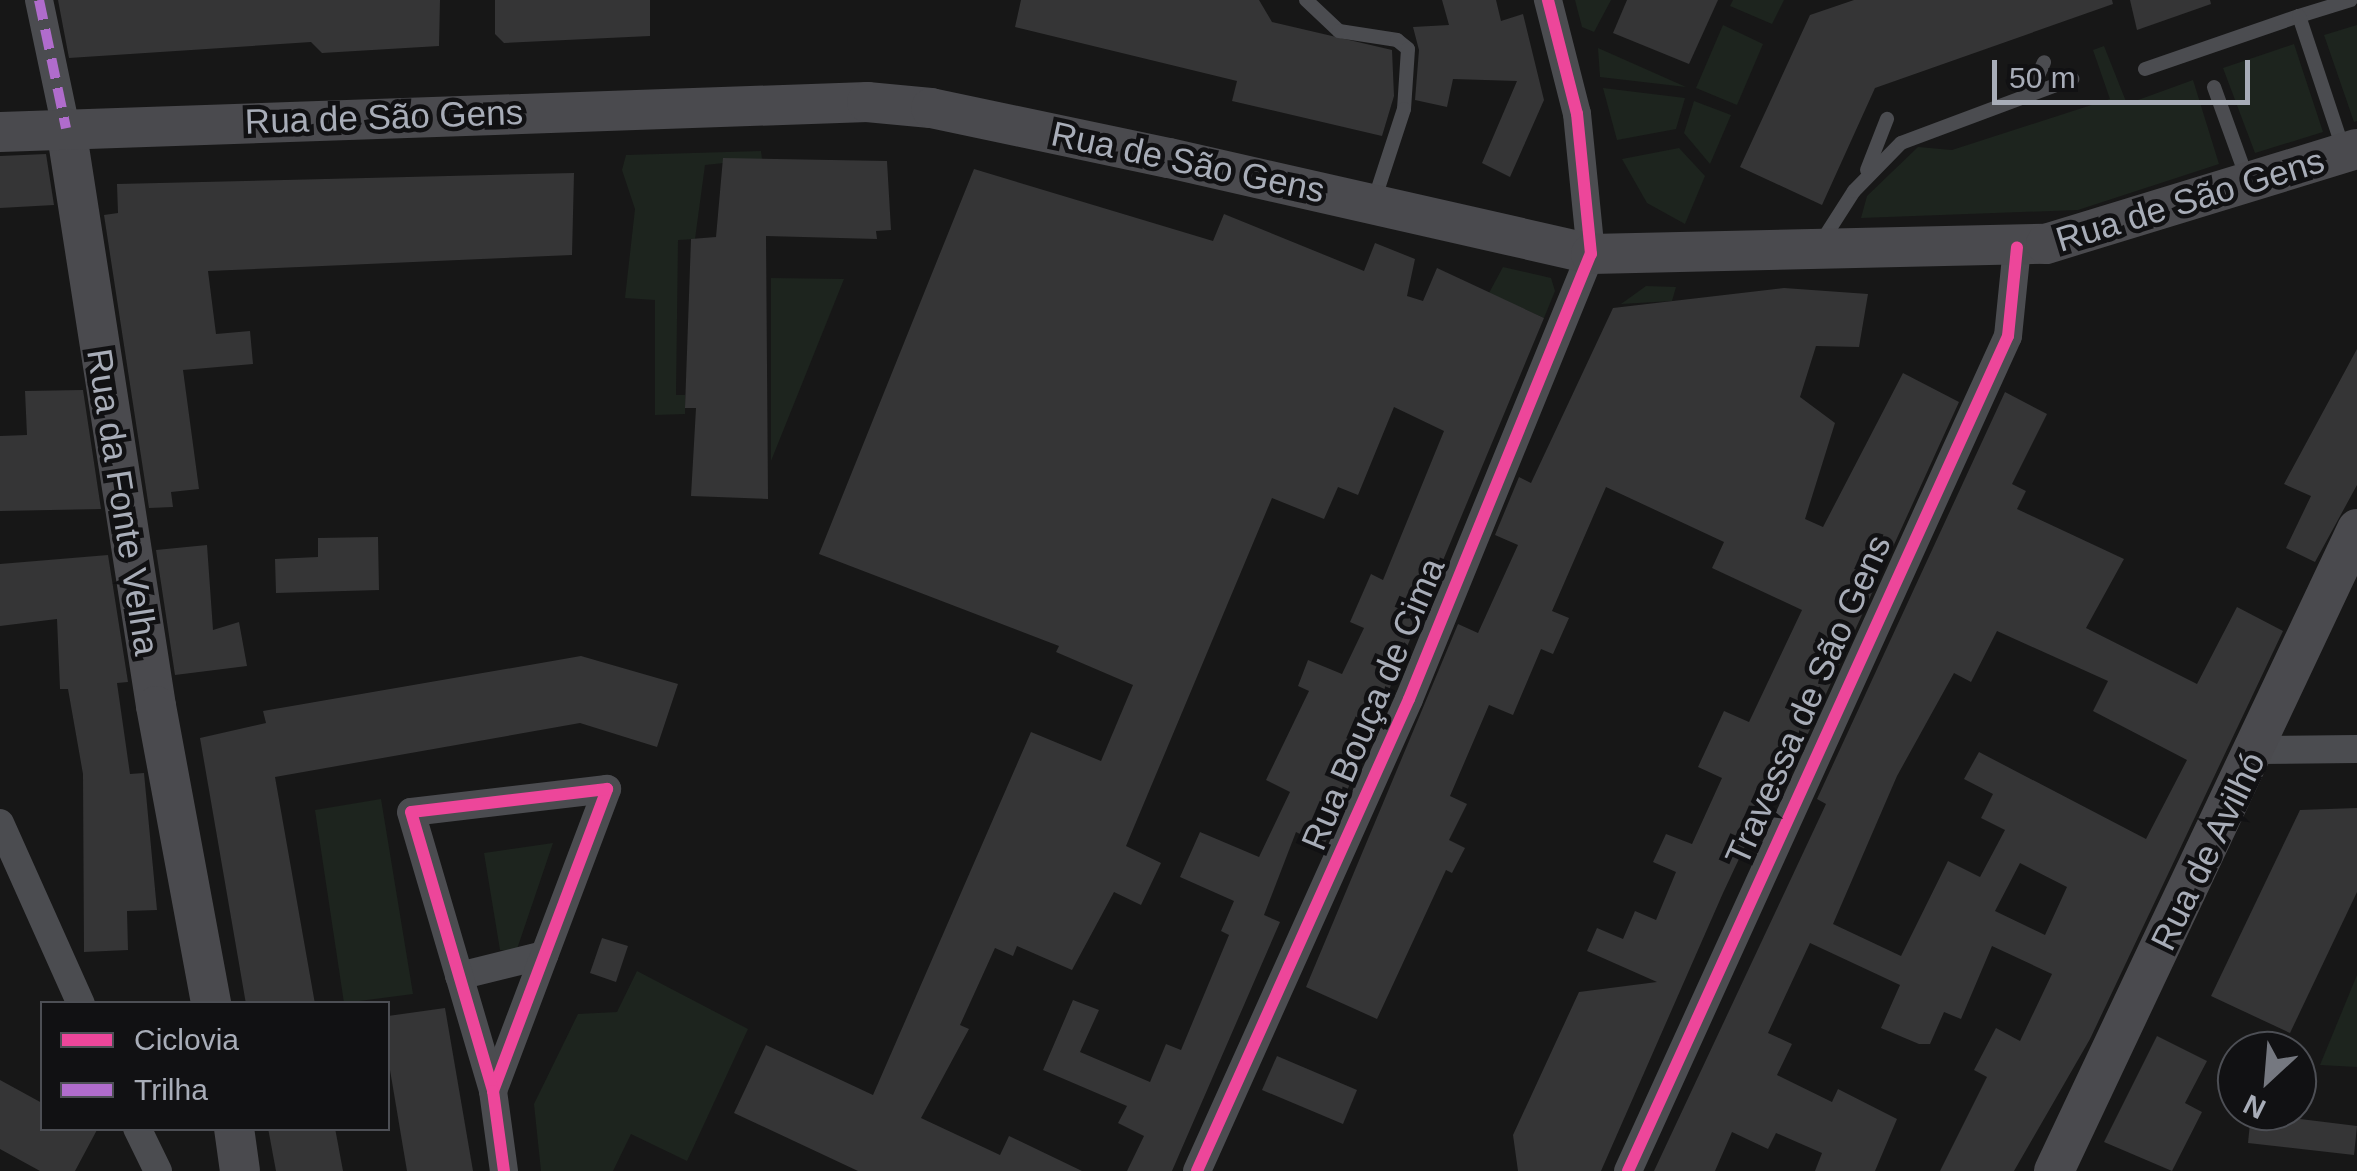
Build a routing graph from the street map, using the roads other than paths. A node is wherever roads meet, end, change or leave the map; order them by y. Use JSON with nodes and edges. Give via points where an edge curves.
{"nodes":[{"id":1,"x":39,"y":0,"type":"edge"},
{"id":2,"x":1306,"y":0,"type":"edge"},
{"id":3,"x":1548,"y":0,"type":"edge"},
{"id":4,"x":2351,"y":0,"type":"edge"},
{"id":5,"x":2299,"y":16,"type":"junction"},
{"id":6,"x":2044,"y":62,"type":"dead end"},
{"id":7,"x":2145,"y":69,"type":"dead end"},
{"id":8,"x":2072,"y":80,"type":"dead end"},
{"id":9,"x":2214,"y":87,"type":"dead end"},
{"id":10,"x":2029,"y":96,"type":"junction"},
{"id":11,"x":1887,"y":119,"type":"dead end"},
{"id":12,"x":66,"y":128,"type":"junction"},
{"id":13,"x":0,"y":132,"type":"edge"},
{"id":14,"x":2351,"y":151,"type":"edge"},
{"id":15,"x":1863,"y":180,"type":"junction"},
{"id":16,"x":2250,"y":186,"type":"junction"},
{"id":17,"x":1374,"y":202,"type":"junction"},
{"id":18,"x":2017,"y":247,"type":"junction"},
{"id":19,"x":1817,"y":250,"type":"junction"},
{"id":20,"x":1591,"y":254,"type":"junction"},
{"id":21,"x":2357,"y":529,"type":"edge"},
{"id":22,"x":2357,"y":749,"type":"edge"},
{"id":23,"x":2257,"y":750,"type":"junction"},
{"id":24,"x":0,"y":823,"type":"edge"},
{"id":25,"x":544,"y":955,"type":"junction"},
{"id":26,"x":459,"y":976,"type":"junction"},
{"id":27,"x":80,"y":1001,"type":"edge"},
{"id":28,"x":210,"y":1001,"type":"edge"},
{"id":29,"x":494,"y":1091,"type":"junction"},
{"id":30,"x":138,"y":1131,"type":"edge"},
{"id":31,"x":234,"y":1131,"type":"edge"},
{"id":32,"x":151,"y":1167,"type":"edge"},
{"id":33,"x":240,"y":1171,"type":"edge"},
{"id":34,"x":504,"y":1171,"type":"edge"},
{"id":35,"x":1197,"y":1171,"type":"edge"},
{"id":36,"x":1628,"y":1171,"type":"edge"},
{"id":37,"x":2054,"y":1171,"type":"edge"}],
"edges":[{"from":1,"to":12,"type":"street","name":"Rua da Fonte Velha"},
{"from":2,"to":17,"type":"lane","via":[[1339,31],[1397,40],[1408,49],[1404,109]]},
{"from":3,"to":20,"type":"street","via":[[1576,114]]},
{"from":4,"to":5,"type":"lane"},
{"from":5,"to":7,"type":"lane"},
{"from":5,"to":14,"type":"lane"},
{"from":6,"to":10,"type":"lane"},
{"from":8,"to":10,"type":"lane"},
{"from":9,"to":16,"type":"lane"},
{"from":10,"to":15,"type":"lane","via":[[1912,136]]},
{"from":11,"to":15,"type":"lane"},
{"from":12,"to":13,"type":"main road","name":"Rua de São Gens"},
{"from":12,"to":17,"type":"main road","name":"Rua de São Gens","via":[[867,102],[931,108]]},
{"from":12,"to":28,"type":"main road","name":"Rua da Fonte Velha","via":[[156,706]]},
{"from":14,"to":16,"type":"main road","name":"Rua de São Gens"},
{"from":15,"to":19,"type":"lane"},
{"from":16,"to":18,"type":"main road","name":"Rua de São Gens","via":[[2086,236]]},
{"from":17,"to":20,"type":"main road","name":"Rua de São Gens"},
{"from":18,"to":19,"type":"main road","name":"Rua de São Gens"},
{"from":18,"to":36,"type":"street","name":"Travessa de São Gens","via":[[2008,336]]},
{"from":19,"to":20,"type":"main road","name":"Rua de São Gens"},
{"from":20,"to":35,"type":"street","name":"Rua Bouça de Cima","via":[[1409,700]]},
{"from":21,"to":23,"type":"main road","name":"Rua de Avilhó"},
{"from":22,"to":23,"type":"street"},
{"from":23,"to":37,"type":"main road","name":"Rua de Avilhó"},
{"from":24,"to":27,"type":"street"},
{"from":25,"to":26,"type":"street"},
{"from":25,"to":26,"type":"street","via":[[607,789],[412,812]]},
{"from":25,"to":29,"type":"street"},
{"from":26,"to":29,"type":"street"},
{"from":29,"to":34,"type":"street"},
{"from":30,"to":32,"type":"street"},
{"from":31,"to":33,"type":"main road"}]}
